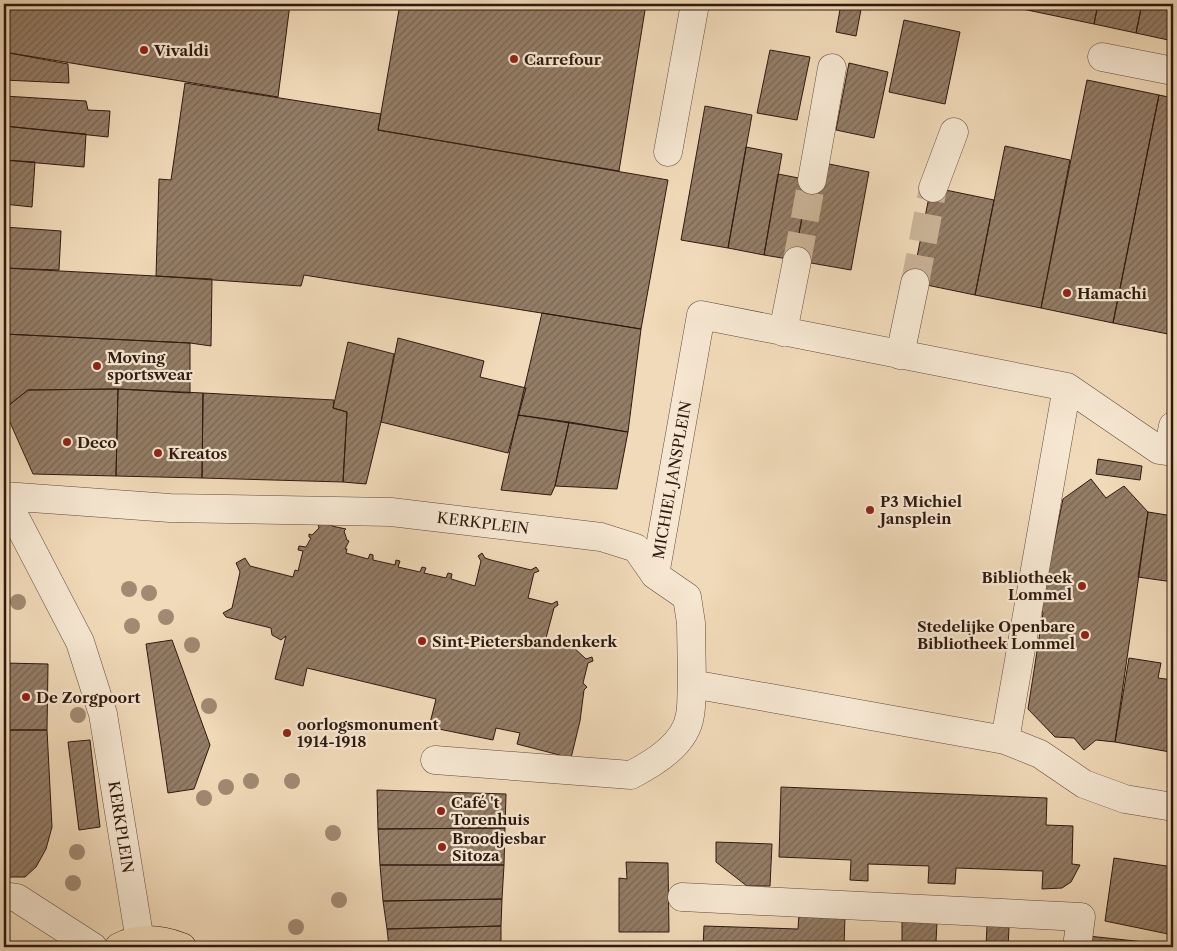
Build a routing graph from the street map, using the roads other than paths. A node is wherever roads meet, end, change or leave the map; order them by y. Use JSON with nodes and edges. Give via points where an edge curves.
{"nodes":[{"id":1,"x":696,"y":4,"type":"edge"},
{"id":2,"x":1102,"y":57,"type":"dead end"},
{"id":3,"x":832,"y":68,"type":"dead end"},
{"id":4,"x":1173,"y":71,"type":"edge"},
{"id":5,"x":954,"y":132,"type":"dead end"},
{"id":6,"x":668,"y":152,"type":"dead end"},
{"id":7,"x":812,"y":180,"type":"tunnel mouth"},
{"id":8,"x":933,"y":188,"type":"tunnel mouth"},
{"id":9,"x":797,"y":260,"type":"tunnel mouth"},
{"id":10,"x":914,"y":283,"type":"tunnel mouth"},
{"id":11,"x":783,"y":332,"type":"junction"},
{"id":12,"x":900,"y":355,"type":"junction"},
{"id":13,"x":1067,"y":387,"type":"junction"},
{"id":14,"x":1172,"y":443,"type":"edge"},
{"id":15,"x":4,"y":496,"type":"edge"},
{"id":16,"x":655,"y":575,"type":"junction"},
{"id":17,"x":692,"y":684,"type":"junction"},
{"id":18,"x":1005,"y":740,"type":"junction"},
{"id":19,"x":435,"y":760,"type":"dead end"},
{"id":20,"x":1173,"y":807,"type":"edge"},
{"id":21,"x":4,"y":896,"type":"edge"},
{"id":22,"x":682,"y":897,"type":"dead end"},
{"id":23,"x":4,"y":914,"type":"edge"},
{"id":24,"x":45,"y":917,"type":"junction"},
{"id":25,"x":129,"y":944,"type":"edge"},
{"id":26,"x":93,"y":947,"type":"edge"},
{"id":27,"x":182,"y":947,"type":"edge"},
{"id":28,"x":1077,"y":947,"type":"edge"}],
"edges":[{"from":1,"to":6,"type":"street"},
{"from":2,"to":4,"type":"street"},
{"from":3,"to":7,"type":"street"},
{"from":5,"to":8,"type":"street"},
{"from":9,"to":11,"type":"street"},
{"from":10,"to":12,"type":"street"},
{"from":11,"to":12,"type":"street","name":"MICHIEL JANSPLEIN"},
{"from":11,"to":16,"type":"street","name":"MICHIEL JANSPLEIN","via":[[701,315]]},
{"from":12,"to":13,"type":"street","name":"MICHIEL JANSPLEIN"},
{"from":13,"to":14,"type":"street","name":"MICHIEL JANSPLEIN","via":[[1159,450]]},
{"from":13,"to":18,"type":"street"},
{"from":15,"to":16,"type":"street","name":"KERKPLEIN","via":[[170,508],[391,512],[601,537],[636,548]]},
{"from":15,"to":25,"type":"street","name":"KERKPLEIN","via":[[80,642],[103,714]]},
{"from":16,"to":17,"type":"street","name":"MICHIEL JANSPLEIN","via":[[687,597],[691,623]]},
{"from":17,"to":18,"type":"street"},
{"from":17,"to":19,"type":"street","via":[[690,717],[681,735],[660,759],[631,775]]},
{"from":18,"to":20,"type":"street","via":[[1040,754],[1084,784],[1126,799]]},
{"from":21,"to":24,"type":"street","via":[[17,898]]},
{"from":22,"to":28,"type":"street","via":[[1081,917]]},
{"from":23,"to":24,"type":"street"},
{"from":24,"to":26,"type":"street"},
{"from":25,"to":27,"type":"main road","name":"KERKPLEIN","via":[[166,941]]}]}
